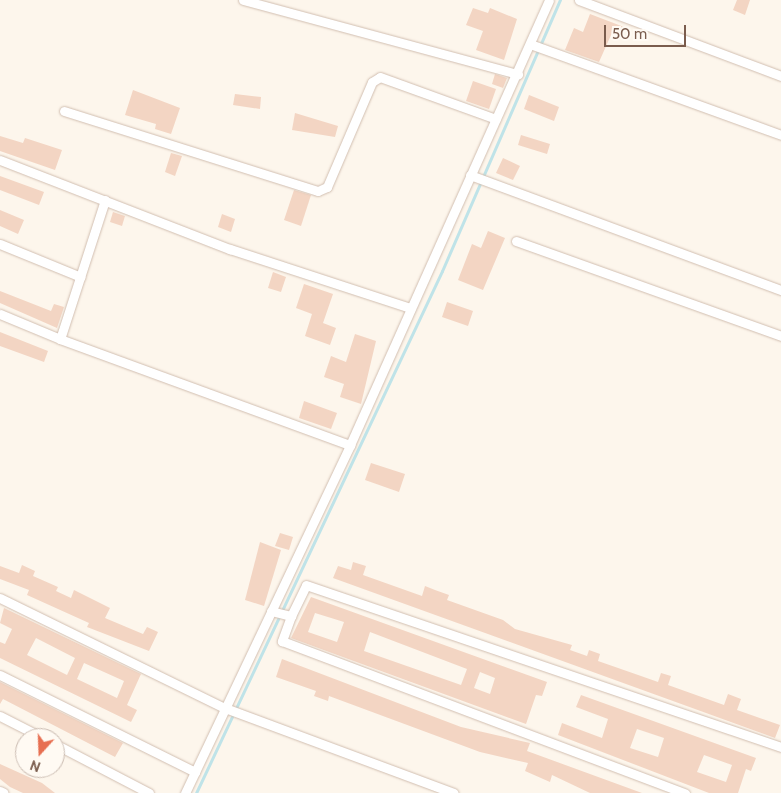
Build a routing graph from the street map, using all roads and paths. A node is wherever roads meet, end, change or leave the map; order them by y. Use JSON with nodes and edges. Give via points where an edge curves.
{"nodes":[{"id":1,"x":244,"y":0,"type":"edge"},
{"id":2,"x":549,"y":0,"type":"edge"},
{"id":3,"x":579,"y":0,"type":"edge"},
{"id":4,"x":530,"y":44,"type":"junction"},
{"id":5,"x":518,"y":74,"type":"junction"},
{"id":6,"x":781,"y":76,"type":"edge"},
{"id":7,"x":64,"y":111,"type":"dead end"},
{"id":8,"x":496,"y":119,"type":"junction"},
{"id":9,"x":781,"y":135,"type":"edge"},
{"id":10,"x":0,"y":160,"type":"edge"},
{"id":11,"x":472,"y":176,"type":"junction"},
{"id":12,"x":105,"y":200,"type":"junction"},
{"id":13,"x":516,"y":241,"type":"dead end"},
{"id":14,"x":0,"y":244,"type":"edge"},
{"id":15,"x":81,"y":277,"type":"junction"},
{"id":16,"x":781,"y":290,"type":"edge"},
{"id":17,"x":411,"y":308,"type":"junction"},
{"id":18,"x":0,"y":314,"type":"edge"},
{"id":19,"x":781,"y":336,"type":"edge"},
{"id":20,"x":60,"y":339,"type":"junction"},
{"id":21,"x":350,"y":445,"type":"junction"},
{"id":22,"x":0,"y":598,"type":"edge"},
{"id":23,"x":273,"y":612,"type":"junction"},
{"id":24,"x":289,"y":615,"type":"junction"},
{"id":25,"x":0,"y":674,"type":"edge"},
{"id":26,"x":225,"y":708,"type":"junction"},
{"id":27,"x":0,"y":716,"type":"edge"},
{"id":28,"x":23,"y":728,"type":"edge"},
{"id":29,"x":781,"y":747,"type":"edge"},
{"id":30,"x":65,"y":749,"type":"edge"},
{"id":31,"x":195,"y":772,"type":"junction"},
{"id":32,"x":0,"y":791,"type":"edge"},
{"id":33,"x":4,"y":793,"type":"edge"},
{"id":34,"x":149,"y":793,"type":"edge"},
{"id":35,"x":185,"y":793,"type":"edge"},
{"id":36,"x":454,"y":793,"type":"edge"},
{"id":37,"x":684,"y":793,"type":"edge"}],
"edges":[{"from":1,"to":5,"type":"street"},
{"from":2,"to":4,"type":"street"},
{"from":3,"to":6,"type":"street"},
{"from":4,"to":5,"type":"street"},
{"from":4,"to":9,"type":"street"},
{"from":5,"to":8,"type":"street"},
{"from":7,"to":8,"type":"street","via":[[318,191],[327,187],[372,82],[380,77]]},
{"from":8,"to":11,"type":"street"},
{"from":10,"to":12,"type":"street"},
{"from":11,"to":16,"type":"street"},
{"from":11,"to":17,"type":"street"},
{"from":12,"to":15,"type":"street"},
{"from":12,"to":17,"type":"street","via":[[230,249]]},
{"from":13,"to":19,"type":"street"},
{"from":14,"to":15,"type":"street"},
{"from":15,"to":20,"type":"street"},
{"from":17,"to":21,"type":"street"},
{"from":18,"to":20,"type":"street"},
{"from":20,"to":21,"type":"street"},
{"from":21,"to":23,"type":"street"},
{"from":22,"to":26,"type":"street"},
{"from":23,"to":24,"type":"street"},
{"from":23,"to":26,"type":"street"},
{"from":24,"to":29,"type":"street","via":[[306,585]]},
{"from":24,"to":37,"type":"street","via":[[282,640]]},
{"from":25,"to":31,"type":"street"},
{"from":26,"to":31,"type":"street"},
{"from":26,"to":36,"type":"street"},
{"from":27,"to":28,"type":"street"},
{"from":30,"to":34,"type":"street"},
{"from":31,"to":35,"type":"street"},
{"from":32,"to":33,"type":"street"}]}
